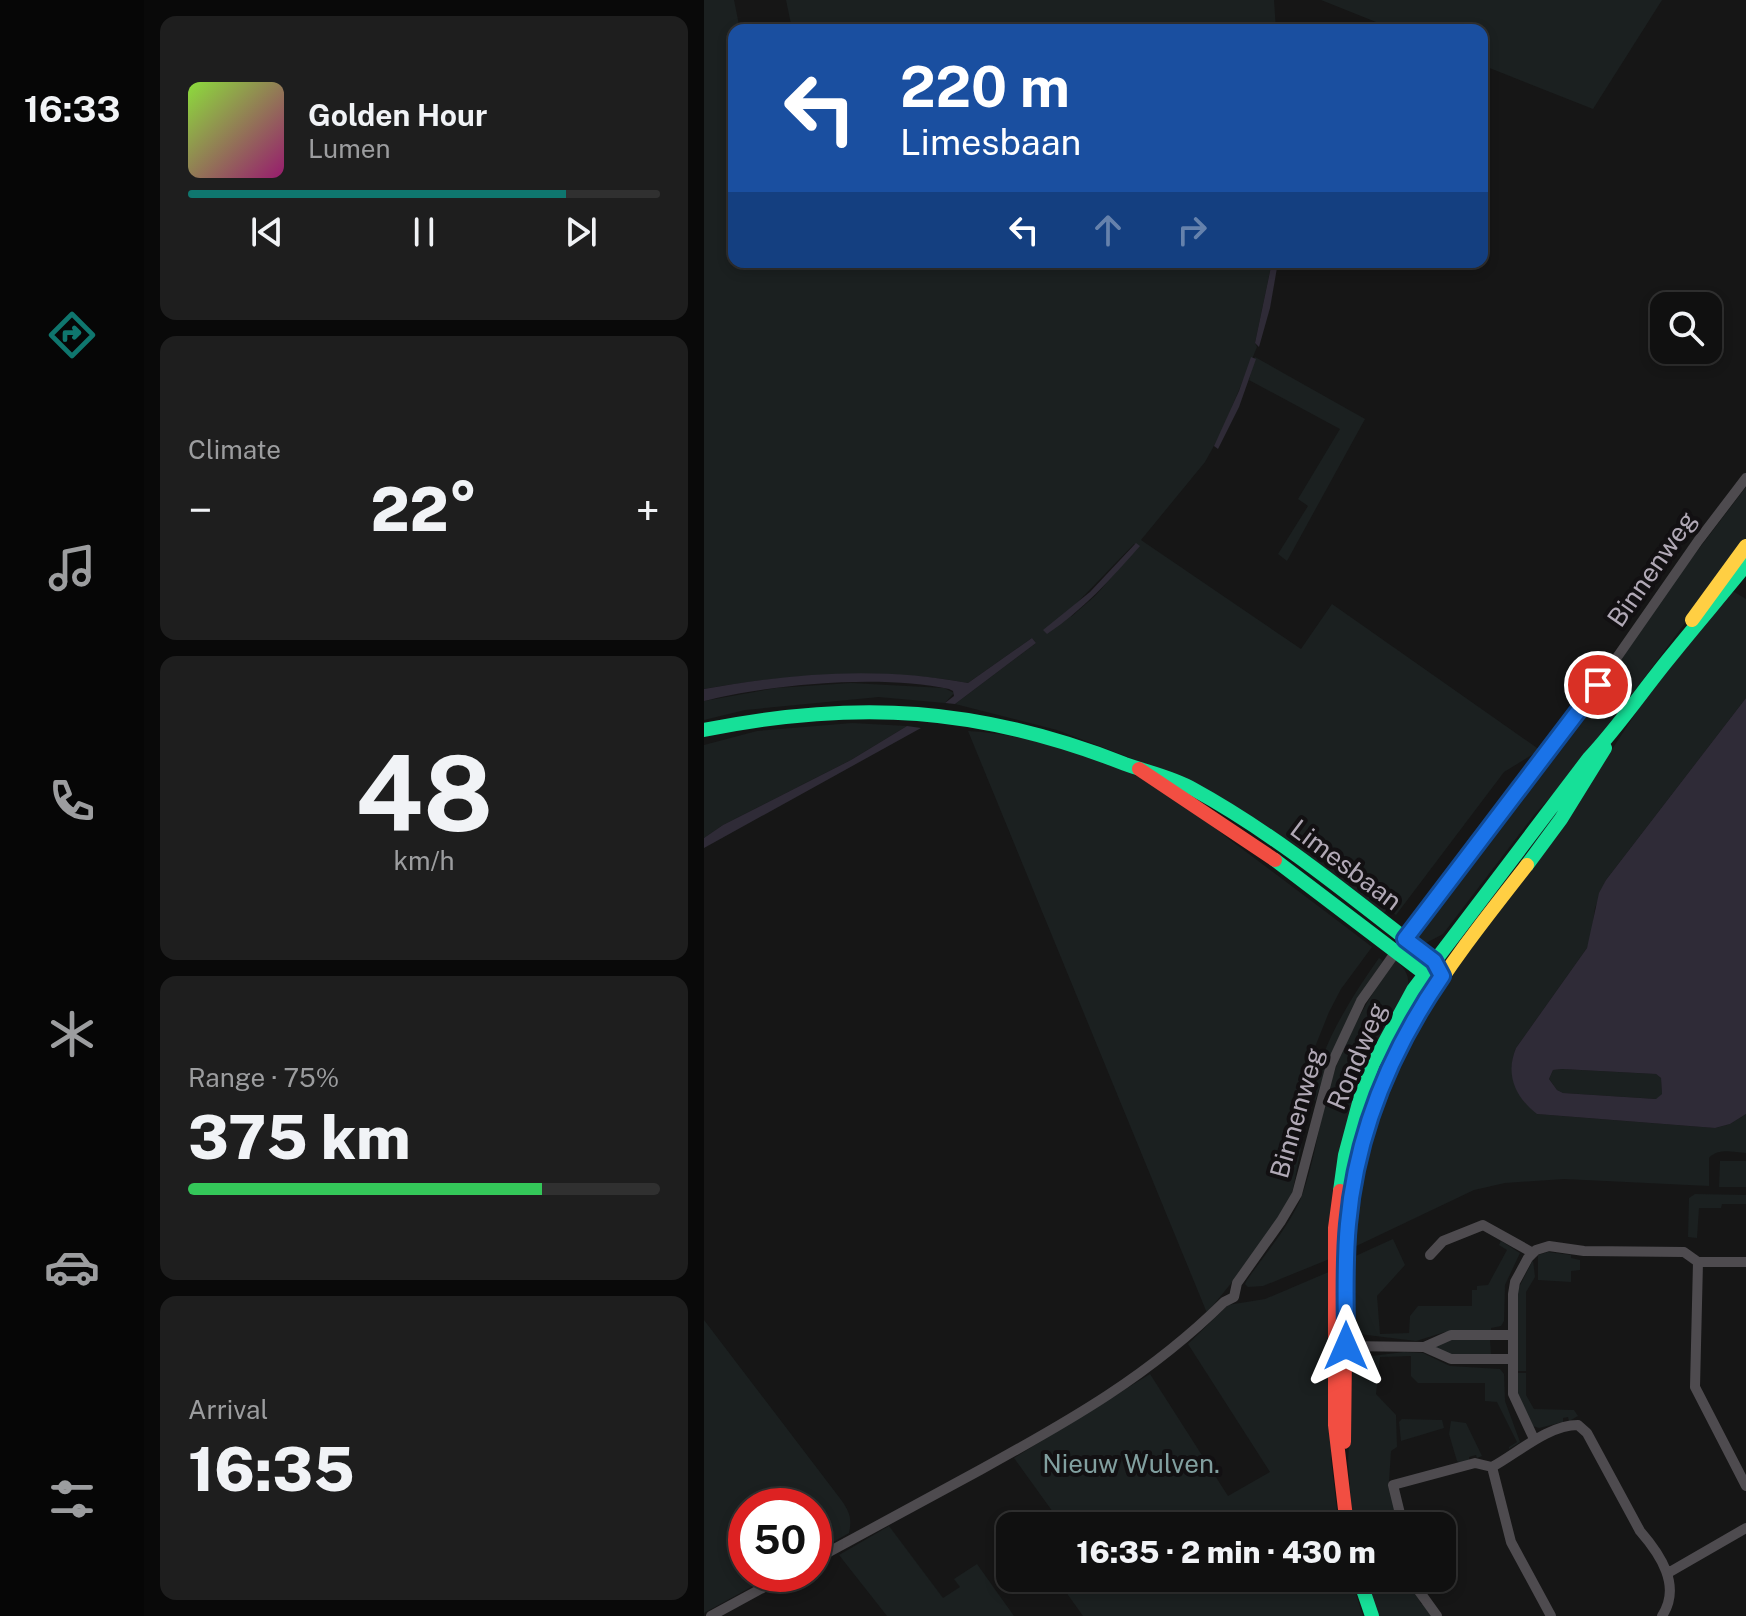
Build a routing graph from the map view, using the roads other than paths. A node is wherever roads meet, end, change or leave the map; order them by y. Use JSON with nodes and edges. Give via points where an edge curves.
{"nodes":[{"id":1,"x":1746,"y":478,"type":"edge"},
{"id":2,"x":1746,"y":546,"type":"edge"},
{"id":3,"x":1741,"y":570,"type":"edge"},
{"id":4,"x":704,"y":730,"type":"edge"},
{"id":5,"x":1615,"y":730,"type":"junction"},
{"id":6,"x":1139,"y":769,"type":"junction"},
{"id":7,"x":1397,"y":943,"type":"junction"},
{"id":8,"x":1434,"y":961,"type":"junction"},
{"id":9,"x":1425,"y":974,"type":"junction"},
{"id":10,"x":1442,"y":976,"type":"junction"},
{"id":11,"x":1533,"y":1253,"type":"junction"},
{"id":12,"x":1430,"y":1255,"type":"dead end"},
{"id":13,"x":1698,"y":1262,"type":"junction"},
{"id":14,"x":1746,"y":1262,"type":"edge"},
{"id":15,"x":1513,"y":1335,"type":"junction"},
{"id":16,"x":1340,"y":1346,"type":"junction"},
{"id":17,"x":1424,"y":1347,"type":"junction"},
{"id":18,"x":1513,"y":1359,"type":"junction"},
{"id":19,"x":1534,"y":1439,"type":"junction"},
{"id":20,"x":1492,"y":1467,"type":"junction"},
{"id":21,"x":1746,"y":1486,"type":"edge"},
{"id":22,"x":1346,"y":1512,"type":"edge"},
{"id":23,"x":1400,"y":1512,"type":"edge"},
{"id":24,"x":1746,"y":1528,"type":"edge"},
{"id":25,"x":832,"y":1550,"type":"edge"},
{"id":26,"x":1668,"y":1573,"type":"junction"},
{"id":27,"x":755,"y":1592,"type":"edge"},
{"id":28,"x":1364,"y":1592,"type":"edge"},
{"id":29,"x":1420,"y":1592,"type":"edge"},
{"id":30,"x":711,"y":1616,"type":"edge"},
{"id":31,"x":1372,"y":1616,"type":"edge"},
{"id":32,"x":1437,"y":1616,"type":"edge"},
{"id":33,"x":1551,"y":1616,"type":"edge"},
{"id":34,"x":1662,"y":1616,"type":"edge"}],
"edges":[{"from":1,"to":7,"type":"street","name":"Binnenweg","via":[[1581,709]]},
{"from":2,"to":3,"type":"main road","name":"Rondweg"},
{"from":3,"to":5,"type":"main road","name":"Rondweg"},
{"from":4,"to":6,"type":"main road","name":"Limesbaan","via":[[790,715],[914,712],[1003,725]]},
{"from":5,"to":8,"type":"main road","name":"Rondweg"},
{"from":5,"to":10,"type":"main road","name":"Rondweg","via":[[1567,812]]},
{"from":6,"to":7,"type":"main road","name":"Limesbaan","via":[[1374,935]]},
{"from":6,"to":7,"type":"main road","name":"Limesbaan","via":[[1189,787],[1234,813],[1384,923]]},
{"from":7,"to":8,"type":"main road","name":"Limesbaan"},
{"from":7,"to":9,"type":"main road","name":"Limesbaan"},
{"from":7,"to":25,"type":"street","name":"Binnenweg","via":[[1337,1049],[1300,1187],[1237,1283],[1234,1297],[1167,1355],[1108,1396]]},
{"from":8,"to":9,"type":"main road","name":"Rondweg"},
{"from":8,"to":10,"type":"main road","name":"Limesbaan"},
{"from":9,"to":10,"type":"main road"},
{"from":9,"to":16,"type":"main road","name":"Rondweg","via":[[1373,1064],[1345,1155],[1335,1228]]},
{"from":10,"to":16,"type":"main road","name":"Rondweg","via":[[1391,1062],[1359,1155],[1347,1228]]},
{"from":11,"to":12,"type":"street","via":[[1483,1225],[1443,1241]]},
{"from":11,"to":13,"type":"street","via":[[1549,1246],[1684,1252]]},
{"from":11,"to":15,"type":"street","via":[[1515,1282]]},
{"from":13,"to":14,"type":"street"},
{"from":13,"to":21,"type":"street","via":[[1696,1391]]},
{"from":15,"to":17,"type":"street","via":[[1451,1335]]},
{"from":15,"to":18,"type":"street"},
{"from":16,"to":17,"type":"street"},
{"from":16,"to":22,"type":"main road","name":"Rondweg"},
{"from":17,"to":18,"type":"street","via":[[1451,1359]]},
{"from":18,"to":19,"type":"street","via":[[1514,1399]]},
{"from":19,"to":20,"type":"street"},
{"from":19,"to":26,"type":"street","via":[[1570,1425],[1583,1428]]},
{"from":20,"to":23,"type":"street","via":[[1475,1463],[1393,1485]]},
{"from":20,"to":33,"type":"street","via":[[1509,1537]]},
{"from":24,"to":26,"type":"street"},
{"from":26,"to":34,"type":"street"},
{"from":27,"to":30,"type":"street"},
{"from":28,"to":31,"type":"main road"},
{"from":29,"to":32,"type":"street"}]}
